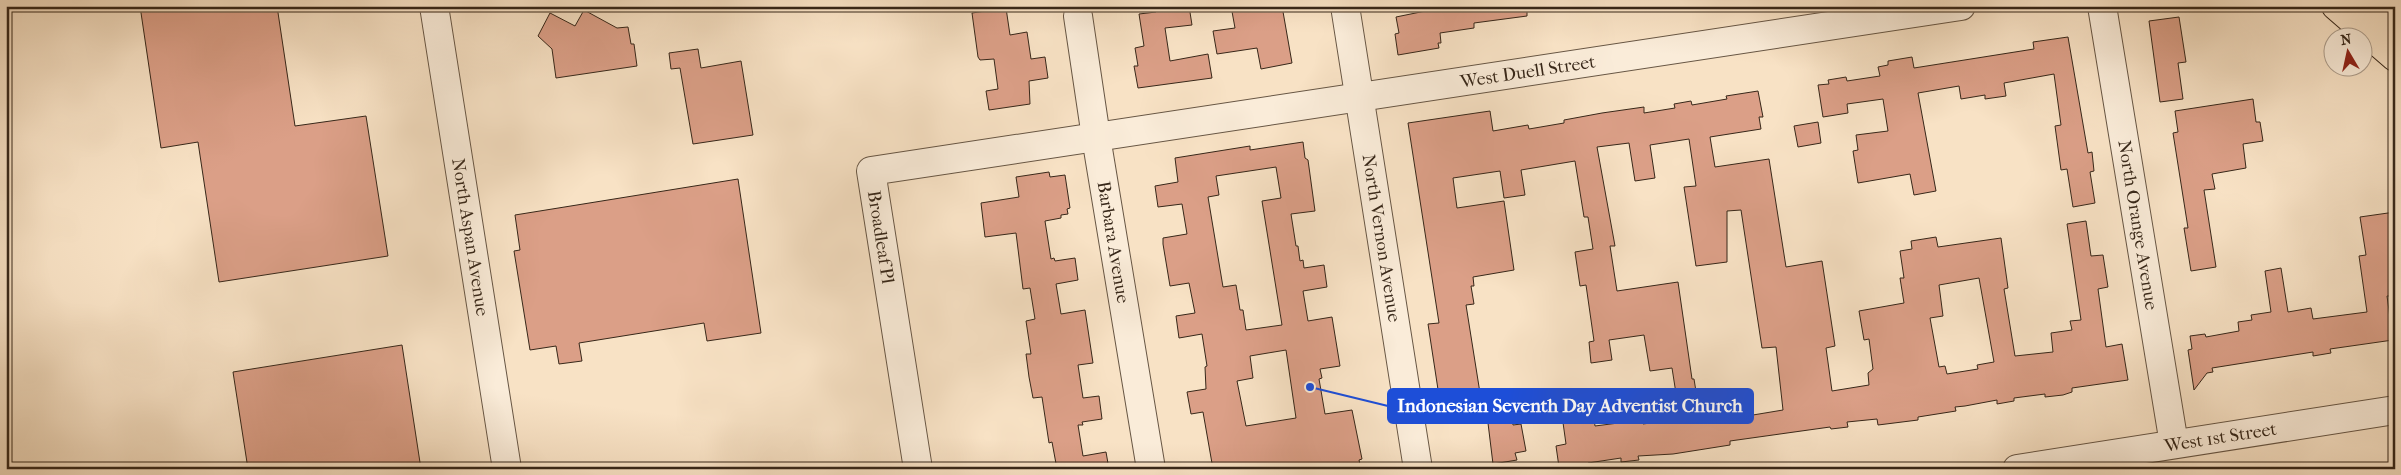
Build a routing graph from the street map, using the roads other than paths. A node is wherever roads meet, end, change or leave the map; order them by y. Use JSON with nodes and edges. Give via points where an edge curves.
{"nodes":[{"id":1,"x":434,"y":6,"type":"edge"},
{"id":2,"x":1345,"y":6,"type":"edge"},
{"id":3,"x":1961,"y":6,"type":"edge"},
{"id":4,"x":2102,"y":6,"type":"edge"},
{"id":5,"x":2336,"y":6,"type":"edge"},
{"id":6,"x":2376,"y":6,"type":"edge"},
{"id":7,"x":1078,"y":16,"type":"dead end"},
{"id":8,"x":2395,"y":22,"type":"edge"},
{"id":9,"x":2395,"y":57,"type":"edge"},
{"id":10,"x":1359,"y":97,"type":"junction"},
{"id":11,"x":1096,"y":137,"type":"junction"},
{"id":12,"x":2395,"y":410,"type":"edge"},
{"id":13,"x":2174,"y":444,"type":"junction"},
{"id":14,"x":2069,"y":465,"type":"edge"},
{"id":15,"x":507,"y":469,"type":"edge"},
{"id":16,"x":918,"y":469,"type":"edge"},
{"id":17,"x":1151,"y":469,"type":"edge"},
{"id":18,"x":1418,"y":469,"type":"edge"},
{"id":19,"x":2017,"y":469,"type":"edge"}],
"edges":[{"from":1,"to":15,"type":"street","name":"North Aspan Avenue"},
{"from":2,"to":10,"type":"street","name":"North Vernon Avenue"},
{"from":3,"to":10,"type":"street","name":"West Duell Street"},
{"from":4,"to":13,"type":"street","name":"North Orange Avenue"},
{"from":5,"to":9,"type":"highway"},
{"from":6,"to":8,"type":"highway"},
{"from":7,"to":11,"type":"street","name":"Barbara Avenue"},
{"from":10,"to":11,"type":"street","name":"West Duell Street"},
{"from":10,"to":18,"type":"street","name":"North Vernon Avenue"},
{"from":11,"to":16,"type":"street","name":"Broadleaf Pl","via":[[871,171]]},
{"from":11,"to":17,"type":"street","name":"Barbara Avenue"},
{"from":12,"to":13,"type":"street","name":"West 1st Street"},
{"from":13,"to":14,"type":"street","name":"West 1st Street"},
{"from":14,"to":19,"type":"street","name":"West 1st Street"}]}
